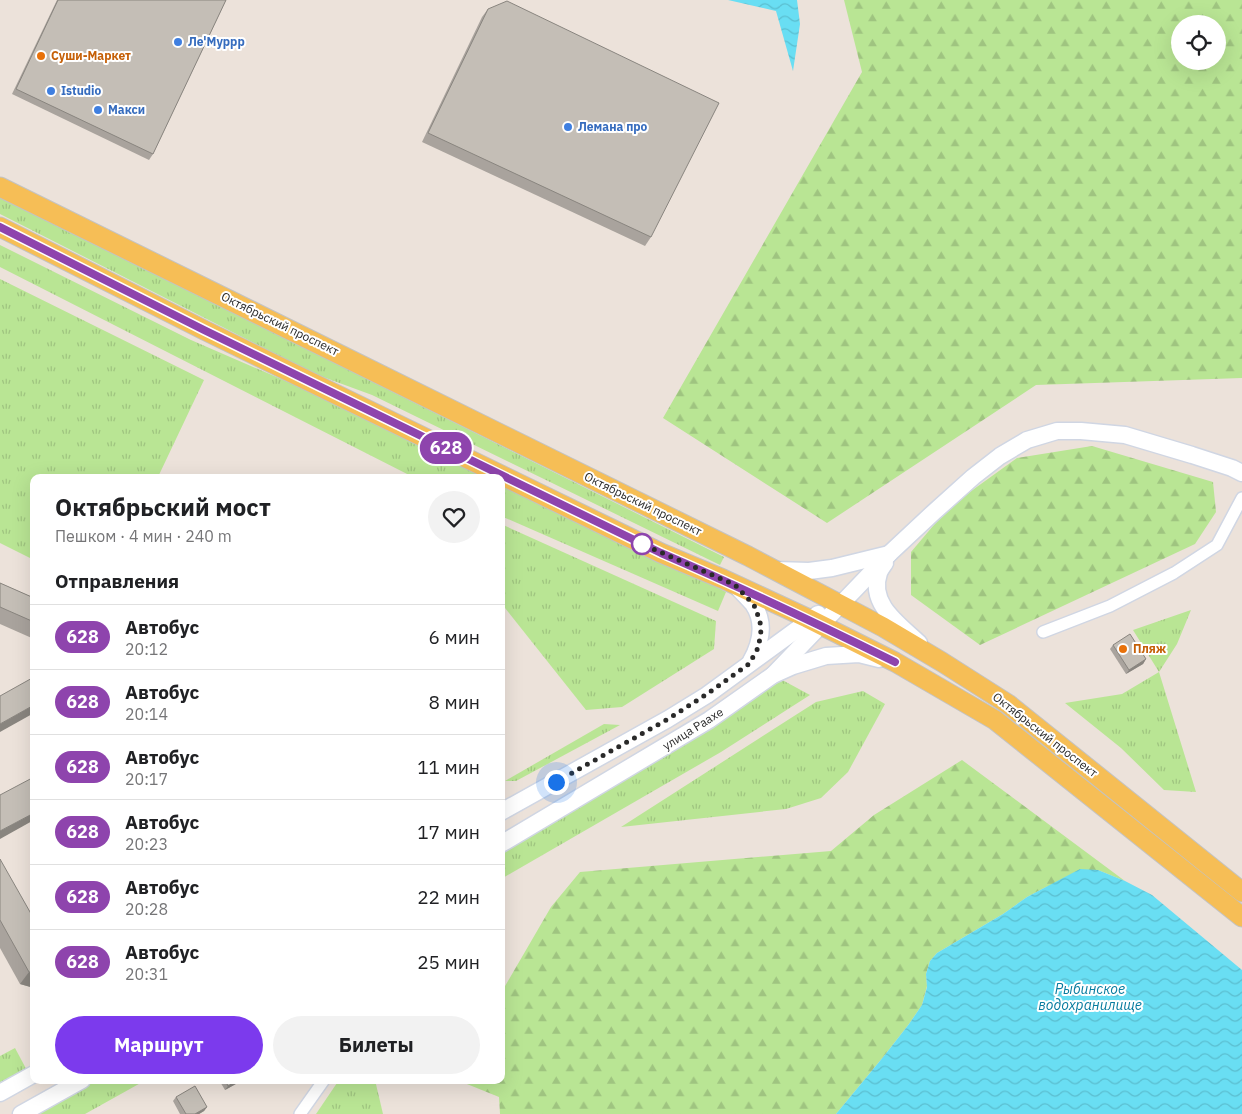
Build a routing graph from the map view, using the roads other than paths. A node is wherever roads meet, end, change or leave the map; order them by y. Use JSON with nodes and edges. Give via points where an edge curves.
{"nodes":[{"id":1,"x":0,"y":187,"type":"edge"},
{"id":2,"x":0,"y":227,"type":"edge"},
{"id":3,"x":1242,"y":473,"type":"edge"},
{"id":4,"x":499,"y":474,"type":"edge"},
{"id":5,"x":505,"y":477,"type":"edge"},
{"id":6,"x":1242,"y":498,"type":"edge"},
{"id":7,"x":738,"y":552,"type":"junction"},
{"id":8,"x":889,"y":554,"type":"junction"},
{"id":9,"x":774,"y":570,"type":"junction"},
{"id":10,"x":729,"y":582,"type":"junction"},
{"id":11,"x":841,"y":605,"type":"junction"},
{"id":12,"x":816,"y":623,"type":"junction"},
{"id":13,"x":1043,"y":632,"type":"dead end"},
{"id":14,"x":895,"y":662,"type":"junction"},
{"id":15,"x":942,"y":662,"type":"junction"},
{"id":16,"x":749,"y":664,"type":"junction"},
{"id":17,"x":773,"y":675,"type":"junction"},
{"id":18,"x":505,"y":810,"type":"edge"},
{"id":19,"x":505,"y":842,"type":"edge"},
{"id":20,"x":1242,"y":892,"type":"edge"},
{"id":21,"x":1242,"y":917,"type":"edge"},
{"id":22,"x":30,"y":1076,"type":"edge"},
{"id":23,"x":75,"y":1084,"type":"edge"},
{"id":24,"x":321,"y":1084,"type":"edge"},
{"id":25,"x":0,"y":1093,"type":"edge"},
{"id":26,"x":21,"y":1114,"type":"edge"},
{"id":27,"x":300,"y":1114,"type":"edge"}],
"edges":[{"from":1,"to":7,"type":"main road","name":"Октябрьский проспект"},
{"from":2,"to":4,"type":"main road"},
{"from":3,"to":8,"type":"main road","via":[[1200,457],[1125,436],[1057,432],[1027,440],[1000,456],[972,477]]},
{"from":5,"to":10,"type":"main road","via":[[612,529],[621,544],[709,584]]},
{"from":6,"to":13,"type":"street","via":[[1217,545],[1174,573],[1110,606]]},
{"from":7,"to":9,"type":"main road","name":"Октябрьский проспект"},
{"from":7,"to":10,"type":"main road"},
{"from":8,"to":9,"type":"main road","via":[[832,568]]},
{"from":8,"to":11,"type":"main road"},
{"from":8,"to":15,"type":"main road","via":[[879,574],[877,589],[882,603],[889,615]]},
{"from":9,"to":11,"type":"main road","name":"Октябрьский проспект"},
{"from":10,"to":12,"type":"main road","name":"Октябрьский проспект"},
{"from":10,"to":16,"type":"main road","via":[[754,605],[760,621],[761,635]]},
{"from":11,"to":12,"type":"main road","name":"улица Раахе","via":[[820,613]]},
{"from":11,"to":15,"type":"main road","name":"Октябрьский проспект"},
{"from":12,"to":14,"type":"main road","name":"Октябрьский проспект"},
{"from":12,"to":16,"type":"main road","name":"улица Раахе"},
{"from":12,"to":17,"type":"main road"},
{"from":14,"to":17,"type":"main road","name":"улица Раахе","via":[[859,654],[826,656]]},
{"from":14,"to":21,"type":"main road","name":"Октябрьский проспект","via":[[995,720]]},
{"from":15,"to":20,"type":"main road","name":"Октябрьский проспект","via":[[1008,704]]},
{"from":16,"to":18,"type":"main road","name":"улица Раахе","via":[[668,719]]},
{"from":17,"to":19,"type":"main road","name":"улица Раахе","via":[[709,720]]},
{"from":22,"to":25,"type":"main road"},
{"from":23,"to":26,"type":"main road"},
{"from":24,"to":27,"type":"street"}]}
